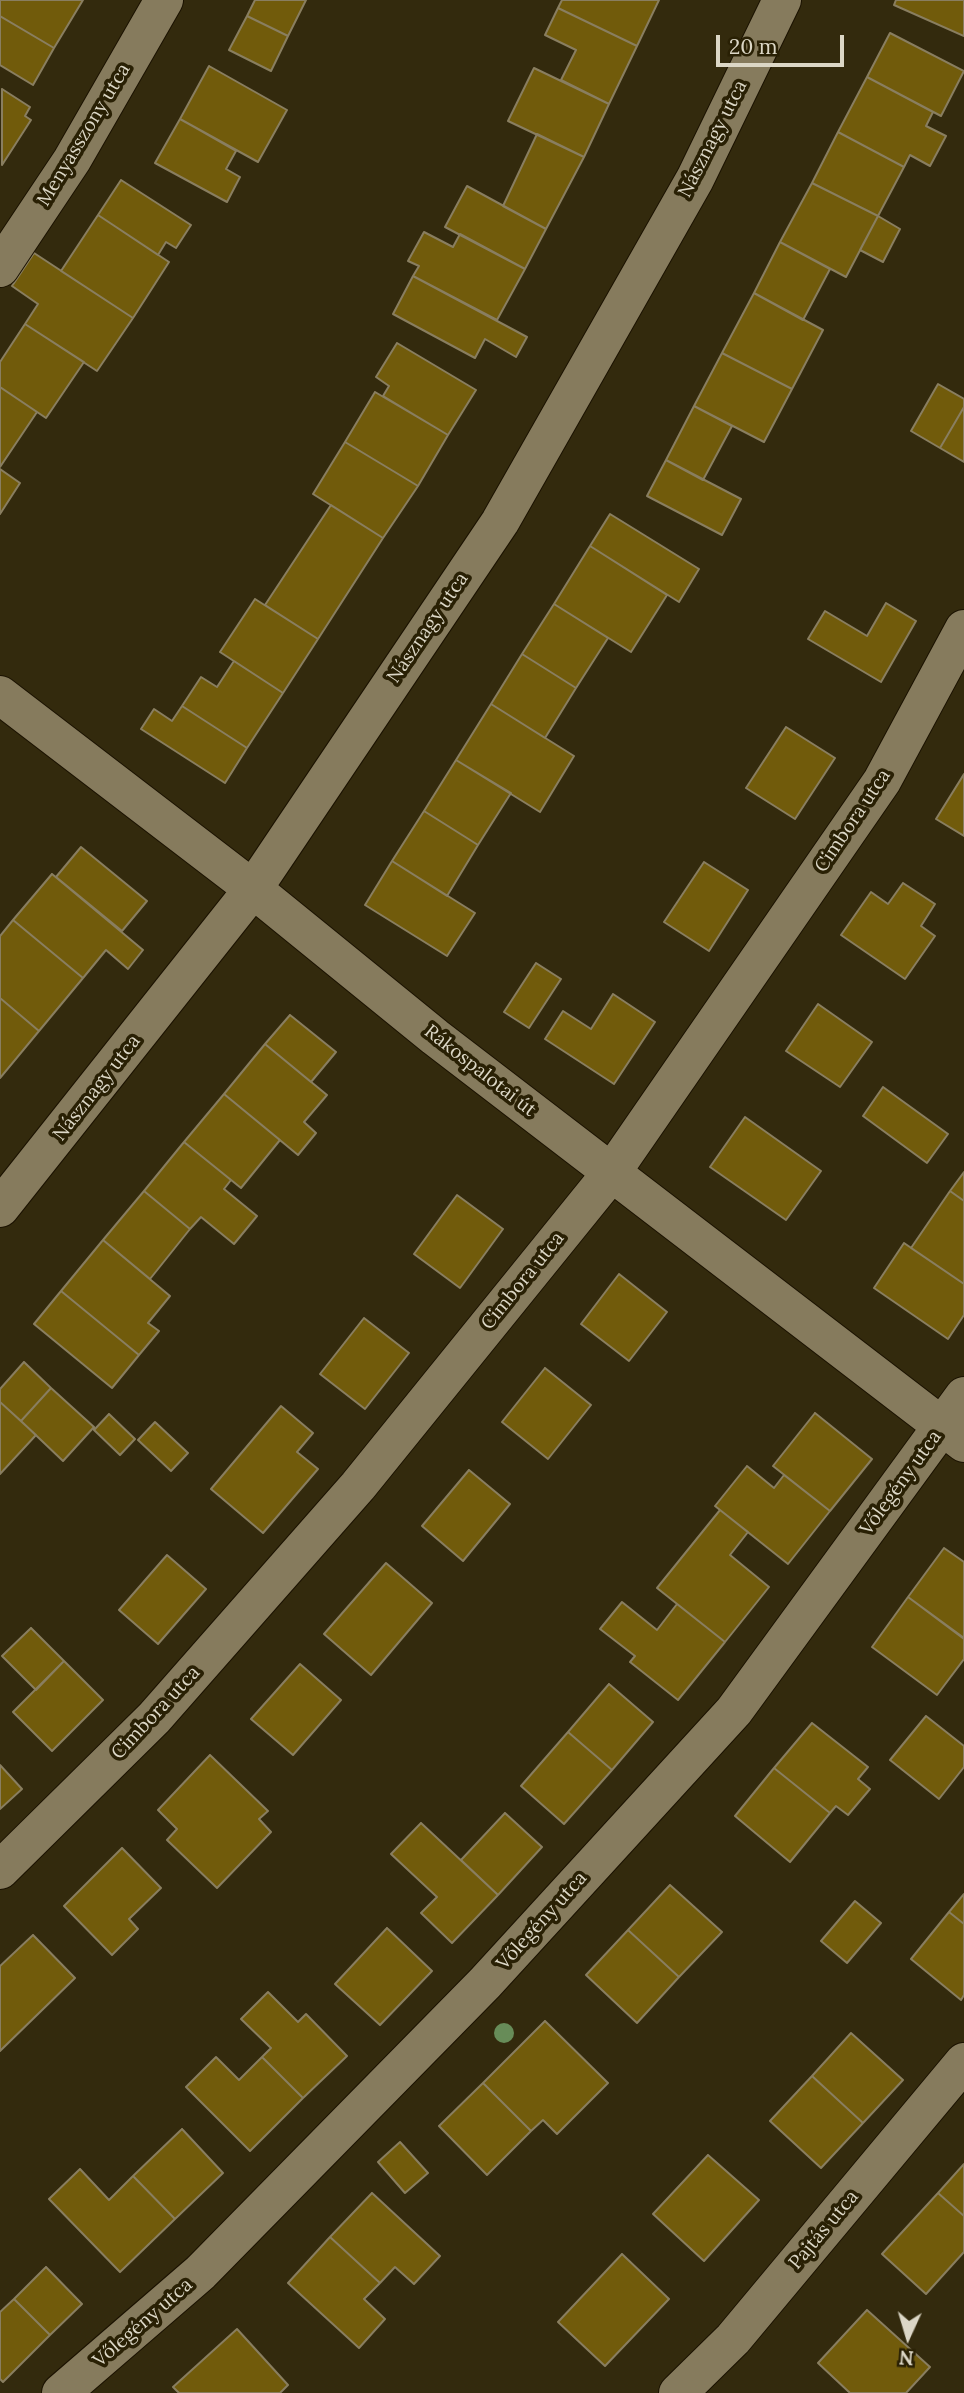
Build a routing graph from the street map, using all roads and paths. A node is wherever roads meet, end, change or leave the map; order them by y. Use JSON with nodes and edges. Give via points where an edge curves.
{"nodes":[{"id":1,"x":164,"y":0,"type":"edge"},
{"id":2,"x":782,"y":0,"type":"edge"},
{"id":3,"x":0,"y":268,"type":"edge"},
{"id":4,"x":964,"y":629,"type":"edge"},
{"id":5,"x":0,"y":695,"type":"edge"},
{"id":6,"x":253,"y":889,"type":"junction"},
{"id":7,"x":612,"y":1172,"type":"junction"},
{"id":8,"x":0,"y":1208,"type":"edge"},
{"id":9,"x":964,"y":1396,"type":"edge"},
{"id":10,"x":953,"y":1435,"type":"edge"},
{"id":11,"x":0,"y":1870,"type":"edge"},
{"id":12,"x":964,"y":2062,"type":"edge"},
{"id":13,"x":61,"y":2393,"type":"edge"},
{"id":14,"x":678,"y":2393,"type":"edge"}],
"edges":[{"from":1,"to":3,"type":"street","name":"Menyasszony utca","via":[[72,160]]},
{"from":2,"to":6,"type":"street","name":"Násznagy utca","via":[[695,179],[500,522]]},
{"from":4,"to":7,"type":"street","name":"Cimbora utca","via":[[882,781]]},
{"from":5,"to":6,"type":"street","name":"Rákospalotai út"},
{"from":6,"to":7,"type":"street","name":"Rákospalotai út","via":[[435,1037]]},
{"from":6,"to":8,"type":"street","name":"Násznagy utca"},
{"from":7,"to":10,"type":"street","name":"Rákospalotai út"},
{"from":7,"to":11,"type":"street","name":"Cimbora utca","via":[[358,1486],[154,1718]]},
{"from":9,"to":10,"type":"street","name":"Vőlegény utca"},
{"from":10,"to":13,"type":"street","name":"Vőlegény utca","via":[[734,1711],[485,1983],[201,2272]]},
{"from":12,"to":14,"type":"street","name":"Pajtás utca","via":[[733,2339]]}]}
